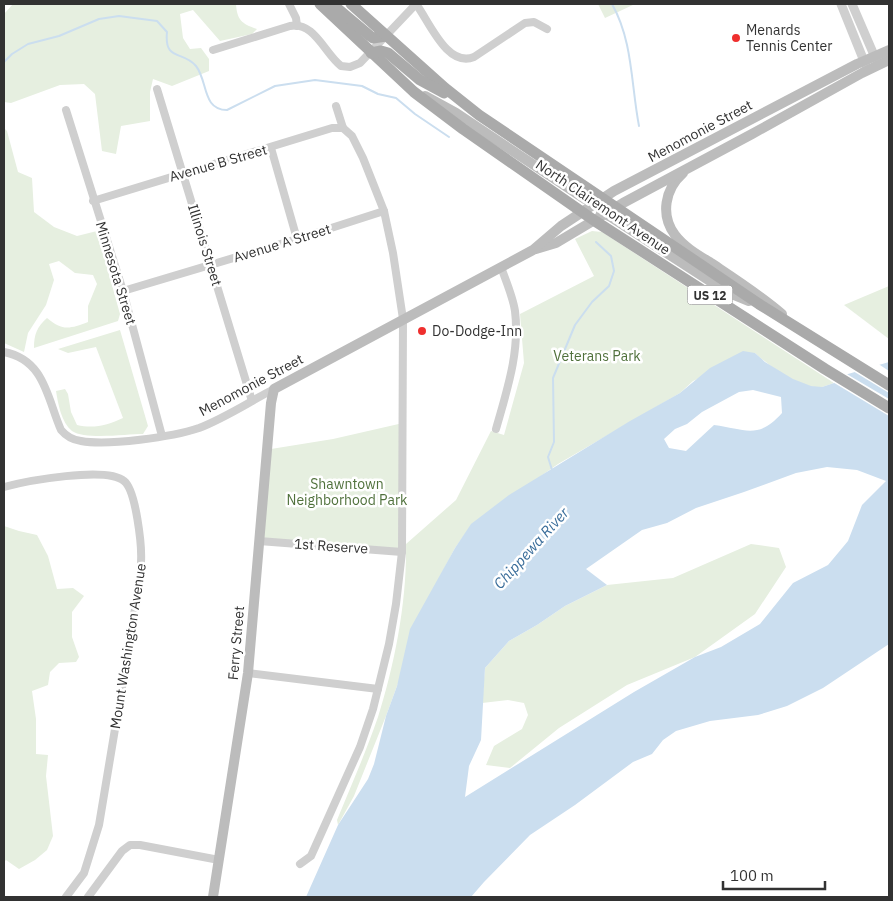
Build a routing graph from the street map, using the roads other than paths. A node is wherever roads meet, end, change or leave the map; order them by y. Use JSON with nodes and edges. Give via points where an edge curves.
{"nodes":[{"id":1,"x":288,"y":4,"type":"edge"},
{"id":2,"x":320,"y":4,"type":"edge"},
{"id":3,"x":332,"y":4,"type":"edge"},
{"id":4,"x":351,"y":4,"type":"edge"},
{"id":5,"x":416,"y":4,"type":"edge"},
{"id":6,"x":841,"y":4,"type":"edge"},
{"id":7,"x":852,"y":4,"type":"edge"},
{"id":8,"x":297,"y":26,"type":"junction"},
{"id":9,"x":547,"y":29,"type":"dead end"},
{"id":10,"x":386,"y":36,"type":"junction"},
{"id":11,"x":213,"y":50,"type":"dead end"},
{"id":12,"x":889,"y":50,"type":"edge"},
{"id":13,"x":371,"y":53,"type":"junction"},
{"id":14,"x":889,"y":60,"type":"edge"},
{"id":15,"x":876,"y":61,"type":"junction"},
{"id":16,"x":866,"y":65,"type":"junction"},
{"id":17,"x":410,"y":88,"type":"junction"},
{"id":18,"x":157,"y":89,"type":"dead end"},
{"id":19,"x":463,"y":103,"type":"junction"},
{"id":20,"x":336,"y":106,"type":"dead end"},
{"id":21,"x":66,"y":110,"type":"dead end"},
{"id":22,"x":343,"y":128,"type":"junction"},
{"id":23,"x":270,"y":148,"type":"junction"},
{"id":24,"x":688,"y":168,"type":"junction"},
{"id":25,"x":183,"y":173,"type":"junction"},
{"id":26,"x":94,"y":200,"type":"junction"},
{"id":27,"x":598,"y":202,"type":"junction"},
{"id":28,"x":384,"y":211,"type":"junction"},
{"id":29,"x":610,"y":211,"type":"junction"},
{"id":30,"x":582,"y":212,"type":"junction"},
{"id":31,"x":595,"y":221,"type":"junction"},
{"id":32,"x":297,"y":239,"type":"junction"},
{"id":33,"x":533,"y":250,"type":"junction"},
{"id":34,"x":212,"y":265,"type":"junction"},
{"id":35,"x":501,"y":267,"type":"junction"},
{"id":36,"x":123,"y":291,"type":"junction"},
{"id":37,"x":402,"y":319,"type":"junction"},
{"id":38,"x":804,"y":332,"type":"junction"},
{"id":39,"x":4,"y":352,"type":"edge"},
{"id":40,"x":889,"y":385,"type":"edge"},
{"id":41,"x":274,"y":389,"type":"junction"},
{"id":42,"x":252,"y":401,"type":"junction"},
{"id":43,"x":889,"y":408,"type":"edge"},
{"id":44,"x":496,"y":429,"type":"dead end"},
{"id":45,"x":162,"y":436,"type":"junction"},
{"id":46,"x":4,"y":487,"type":"edge"},
{"id":47,"x":259,"y":541,"type":"junction"},
{"id":48,"x":402,"y":552,"type":"junction"},
{"id":49,"x":248,"y":673,"type":"junction"},
{"id":50,"x":378,"y":690,"type":"junction"},
{"id":51,"x":219,"y":860,"type":"junction"},
{"id":52,"x":300,"y":864,"type":"dead end"},
{"id":53,"x":66,"y":897,"type":"edge"},
{"id":54,"x":88,"y":897,"type":"edge"},
{"id":55,"x":213,"y":897,"type":"edge"}],
"edges":[{"from":1,"to":8,"type":"street"},
{"from":2,"to":13,"type":"main road","name":"North Clairemont Avenue","number":"US 12"},
{"from":3,"to":10,"type":"main road","via":[[373,38]]},
{"from":4,"to":10,"type":"main road","name":"North Clairemont Avenue","number":"US 12"},
{"from":5,"to":9,"type":"street","via":[[450,53],[464,59],[474,57],[525,23],[534,22]]},
{"from":5,"to":10,"type":"street"},
{"from":6,"to":16,"type":"street"},
{"from":7,"to":15,"type":"street"},
{"from":8,"to":11,"type":"street"},
{"from":8,"to":13,"type":"street","via":[[310,32],[341,66],[353,67]]},
{"from":10,"to":13,"type":"street"},
{"from":10,"to":19,"type":"main road","name":"North Clairemont Avenue","number":"US 12"},
{"from":12,"to":15,"type":"main road","name":"Menomonie Street"},
{"from":13,"to":17,"type":"main road","name":"North Clairemont Avenue","number":"US 12"},
{"from":13,"to":19,"type":"main road","via":[[388,53],[420,80]]},
{"from":14,"to":15,"type":"main road","name":"Menomonie Street"},
{"from":15,"to":16,"type":"main road","name":"Menomonie Street"},
{"from":16,"to":24,"type":"main road","name":"Menomonie Street"},
{"from":16,"to":27,"type":"main road","name":"Menomonie Street"},
{"from":17,"to":27,"type":"main road","via":[[443,105],[564,186]]},
{"from":17,"to":30,"type":"main road","name":"North Clairemont Avenue","number":"US 12"},
{"from":18,"to":25,"type":"street","name":"Illinois Street"},
{"from":19,"to":27,"type":"main road","name":"North Clairemont Avenue","number":"US 12"},
{"from":20,"to":22,"type":"street"},
{"from":21,"to":26,"type":"street","name":"Minnesota Street"},
{"from":22,"to":23,"type":"street","name":"Avenue B Street","via":[[332,128]]},
{"from":22,"to":28,"type":"street","via":[[357,145]]},
{"from":23,"to":25,"type":"street","name":"Avenue B Street"},
{"from":23,"to":32,"type":"street"},
{"from":24,"to":29,"type":"main road","name":"Menomonie Street"},
{"from":24,"to":38,"type":"main road","via":[[672,186],[666,201],[668,221],[674,234],[690,249],[766,300]]},
{"from":25,"to":26,"type":"street","name":"Avenue B Street"},
{"from":25,"to":34,"type":"street","name":"Illinois Street"},
{"from":26,"to":36,"type":"street","name":"Minnesota Street"},
{"from":27,"to":29,"type":"main road","name":"North Clairemont Avenue","number":"US 12"},
{"from":27,"to":30,"type":"main road","name":"Menomonie Street"},
{"from":28,"to":32,"type":"street","name":"Avenue A Street"},
{"from":28,"to":37,"type":"street"},
{"from":29,"to":30,"type":"main road"},
{"from":29,"to":31,"type":"main road","name":"Menomonie Street"},
{"from":29,"to":38,"type":"main road","name":"North Clairemont Avenue","number":"US 12"},
{"from":30,"to":31,"type":"main road","name":"North Clairemont Avenue","number":"US 12"},
{"from":30,"to":33,"type":"main road","name":"Menomonie Street"},
{"from":31,"to":33,"type":"main road","name":"Menomonie Street","via":[[556,243]]},
{"from":31,"to":43,"type":"main road","name":"North Clairemont Avenue","number":"US 12"},
{"from":32,"to":34,"type":"street","name":"Avenue A Street"},
{"from":33,"to":35,"type":"main road","name":"Menomonie Street"},
{"from":34,"to":36,"type":"street","name":"Avenue A Street"},
{"from":34,"to":42,"type":"street","name":"Illinois Street"},
{"from":35,"to":37,"type":"main road","name":"Menomonie Street"},
{"from":35,"to":44,"type":"street","via":[[515,310],[516,347]]},
{"from":36,"to":45,"type":"street","name":"Minnesota Street"},
{"from":37,"to":41,"type":"main road","name":"Menomonie Street"},
{"from":37,"to":48,"type":"street"},
{"from":38,"to":40,"type":"main road","name":"North Clairemont Avenue","number":"US 12"},
{"from":39,"to":45,"type":"street","name":"Menomonie Street","via":[[22,358],[36,370],[65,434],[90,442]]},
{"from":41,"to":42,"type":"street","name":"Menomonie Street"},
{"from":41,"to":47,"type":"main road","name":"Ferry Street"},
{"from":42,"to":45,"type":"street","name":"Menomonie Street","via":[[198,428]]},
{"from":46,"to":53,"type":"street","name":"Mount Washington Avenue","via":[[71,476],[98,474],[121,478],[131,490],[139,536],[140,579],[99,825],[84,873]]},
{"from":47,"to":48,"type":"street","name":"1st Reserve"},
{"from":47,"to":49,"type":"main road","name":"Ferry Street"},
{"from":48,"to":50,"type":"street","via":[[396,604]]},
{"from":49,"to":50,"type":"street"},
{"from":49,"to":51,"type":"main road","name":"Ferry Street"},
{"from":50,"to":52,"type":"street","via":[[348,776],[311,856]]},
{"from":51,"to":54,"type":"street","via":[[133,845],[117,856]]},
{"from":51,"to":55,"type":"main road","name":"Ferry Street"}]}
